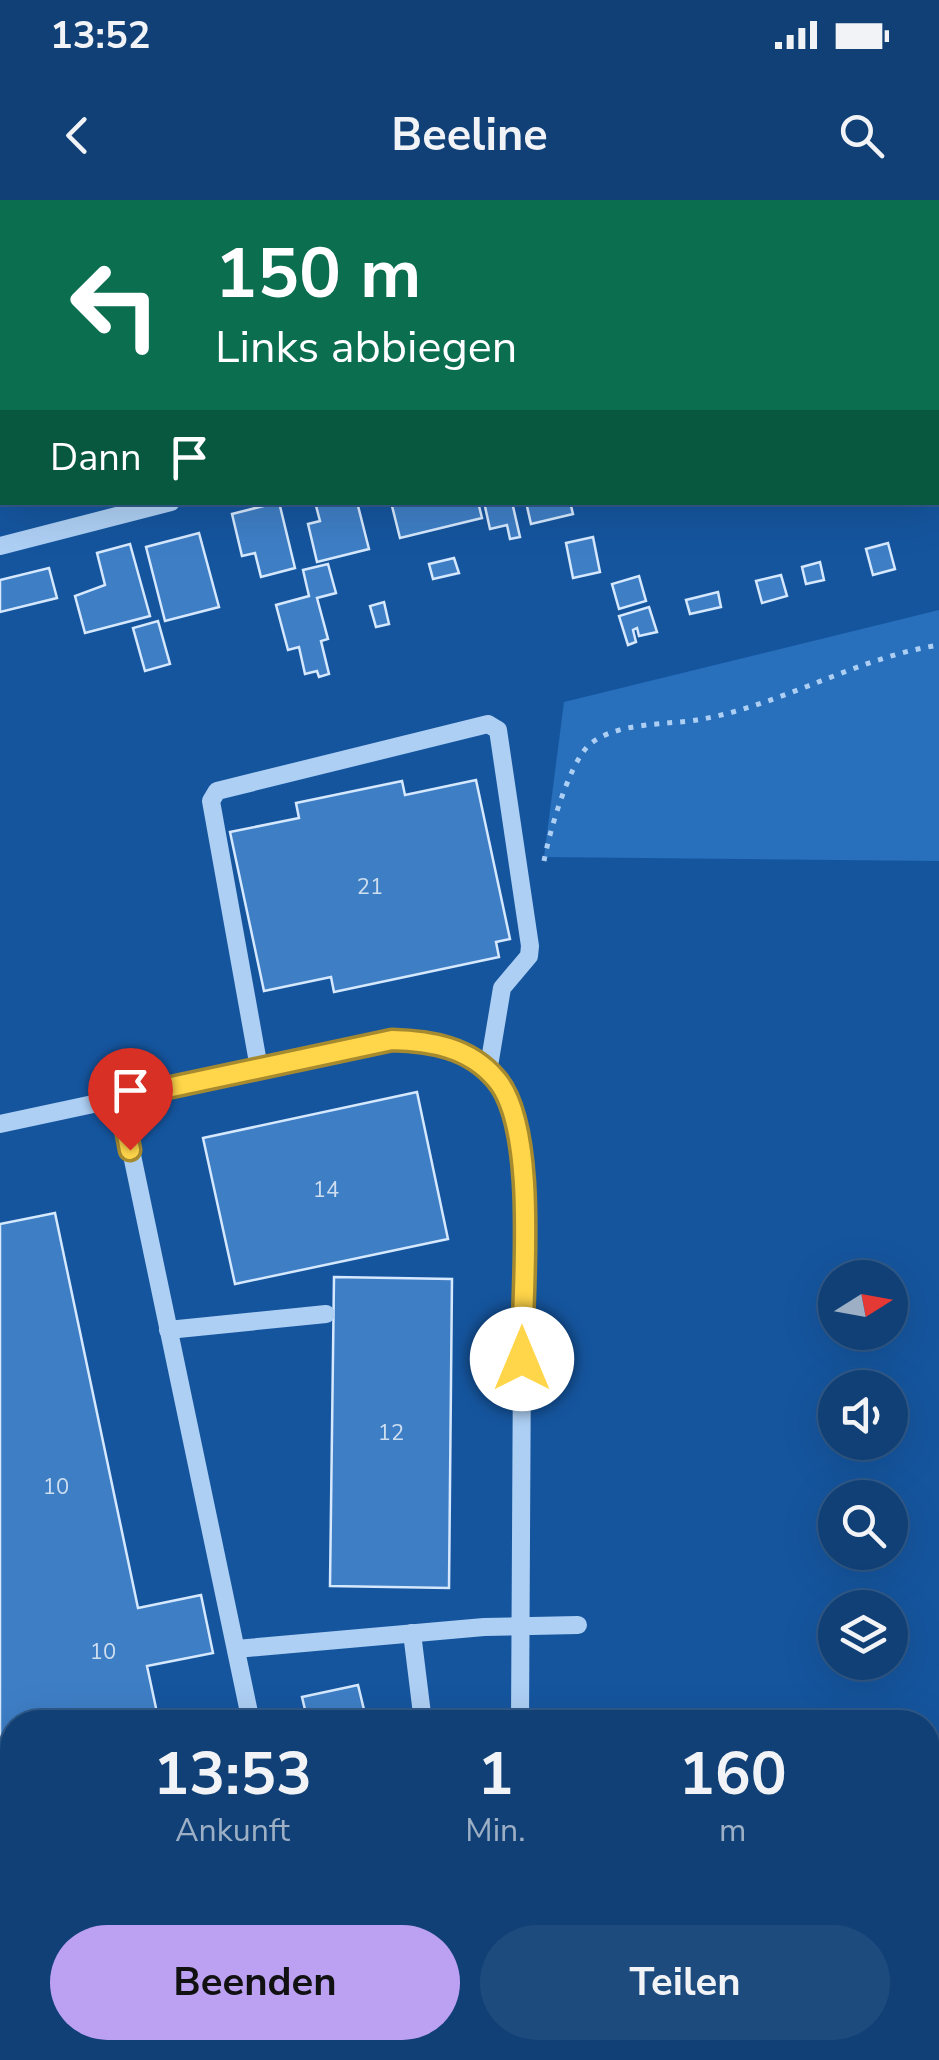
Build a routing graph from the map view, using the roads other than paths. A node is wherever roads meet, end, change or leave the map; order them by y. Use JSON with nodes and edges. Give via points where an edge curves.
{"nodes":[{"id":1,"x":159,"y":505,"type":"edge"},
{"id":2,"x":0,"y":546,"type":"edge"},
{"id":3,"x":259,"y":1068,"type":"junction"},
{"id":4,"x":488,"y":1072,"type":"junction"},
{"id":5,"x":120,"y":1098,"type":"junction"},
{"id":6,"x":0,"y":1124,"type":"edge"},
{"id":7,"x":326,"y":1314,"type":"dead end"},
{"id":8,"x":168,"y":1330,"type":"junction"},
{"id":9,"x":578,"y":1625,"type":"dead end"},
{"id":10,"x":520,"y":1626,"type":"junction"},
{"id":11,"x":412,"y":1634,"type":"junction"},
{"id":12,"x":236,"y":1648,"type":"junction"},
{"id":13,"x":249,"y":1710,"type":"edge"},
{"id":14,"x":421,"y":1710,"type":"edge"},
{"id":15,"x":520,"y":1710,"type":"edge"}],
"edges":[{"from":1,"to":2,"type":"street"},
{"from":3,"to":4,"type":"street","via":[[392,1040],[435,1041]]},
{"from":3,"to":4,"type":"street","via":[[211,801],[217,791],[488,724],[498,730],[530,946],[502,988]]},
{"from":3,"to":5,"type":"street"},
{"from":4,"to":10,"type":"street","via":[[514,1108],[523,1168]]},
{"from":5,"to":6,"type":"street"},
{"from":5,"to":8,"type":"street"},
{"from":7,"to":8,"type":"street"},
{"from":8,"to":12,"type":"street"},
{"from":9,"to":10,"type":"street"},
{"from":10,"to":11,"type":"street"},
{"from":10,"to":15,"type":"street"},
{"from":11,"to":12,"type":"street"},
{"from":11,"to":14,"type":"street"},
{"from":12,"to":13,"type":"street"}]}
